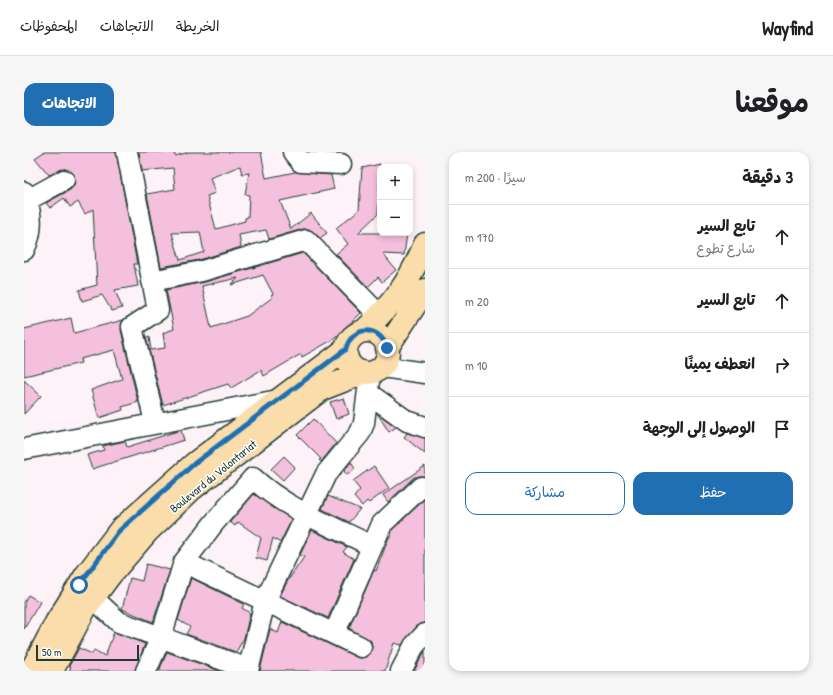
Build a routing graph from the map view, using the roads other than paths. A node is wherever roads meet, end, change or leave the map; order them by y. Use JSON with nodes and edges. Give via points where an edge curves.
{"nodes":[{"id":1,"x":127,"y":152,"type":"edge"},
{"id":2,"x":293,"y":152,"type":"edge"},
{"id":3,"x":341,"y":164,"type":"dead end"},
{"id":4,"x":64,"y":180,"type":"dead end"},
{"id":5,"x":25,"y":198,"type":"edge"},
{"id":6,"x":425,"y":244,"type":"edge"},
{"id":7,"x":24,"y":250,"type":"edge"},
{"id":8,"x":152,"y":281,"type":"junction"},
{"id":9,"x":425,"y":290,"type":"edge"},
{"id":10,"x":419,"y":313,"type":"edge"},
{"id":11,"x":380,"y":316,"type":"junction"},
{"id":12,"x":364,"y":331,"type":"junction"},
{"id":13,"x":346,"y":349,"type":"junction"},
{"id":14,"x":374,"y":371,"type":"junction"},
{"id":15,"x":425,"y":373,"type":"edge"},
{"id":16,"x":278,"y":400,"type":"junction"},
{"id":17,"x":155,"y":422,"type":"junction"},
{"id":18,"x":425,"y":427,"type":"edge"},
{"id":19,"x":24,"y":449,"type":"edge"},
{"id":20,"x":425,"y":488,"type":"edge"},
{"id":21,"x":306,"y":514,"type":"junction"},
{"id":22,"x":372,"y":546,"type":"junction"},
{"id":23,"x":184,"y":562,"type":"junction"},
{"id":24,"x":93,"y":598,"type":"junction"},
{"id":25,"x":265,"y":601,"type":"junction"},
{"id":26,"x":334,"y":634,"type":"junction"},
{"id":27,"x":161,"y":637,"type":"junction"},
{"id":28,"x":421,"y":644,"type":"edge"},
{"id":29,"x":361,"y":647,"type":"dead end"},
{"id":30,"x":248,"y":670,"type":"edge"},
{"id":31,"x":31,"y":671,"type":"edge"},
{"id":32,"x":52,"y":671,"type":"edge"},
{"id":33,"x":146,"y":671,"type":"edge"},
{"id":34,"x":400,"y":671,"type":"edge"}],
"edges":[{"from":1,"to":8,"type":"street"},
{"from":2,"to":3,"type":"street","via":[[300,162]]},
{"from":4,"to":5,"type":"street"},
{"from":5,"to":7,"type":"street","via":[[32,219],[30,238]]},
{"from":6,"to":11,"type":"main road","via":[[414,272]]},
{"from":8,"to":11,"type":"street","via":[[202,271],[306,240]]},
{"from":8,"to":17,"type":"street","via":[[158,310],[132,326]]},
{"from":9,"to":10,"type":"main road"},
{"from":10,"to":14,"type":"main road"},
{"from":11,"to":12,"type":"main road"},
{"from":12,"to":13,"type":"main road","via":[[352,337]]},
{"from":12,"to":14,"type":"main road","via":[[376,333],[385,342]]},
{"from":13,"to":14,"type":"main road","via":[[348,362],[352,367]]},
{"from":13,"to":16,"type":"main road"},
{"from":14,"to":15,"type":"street"},
{"from":14,"to":18,"type":"street","via":[[408,422]]},
{"from":14,"to":21,"type":"street","via":[[360,433],[326,474]]},
{"from":14,"to":24,"type":"main road","name":"Boulevard du Volontariat","via":[[322,388],[192,489],[147,532]]},
{"from":16,"to":17,"type":"street"},
{"from":16,"to":31,"type":"main road","via":[[195,463],[120,530],[86,575],[57,621]]},
{"from":17,"to":19,"type":"street"},
{"from":20,"to":22,"type":"street","via":[[421,488],[382,524]]},
{"from":21,"to":22,"type":"street"},
{"from":21,"to":23,"type":"street","via":[[264,488],[253,478]]},
{"from":21,"to":25,"type":"street"},
{"from":22,"to":26,"type":"street"},
{"from":23,"to":25,"type":"street"},
{"from":23,"to":27,"type":"street"},
{"from":24,"to":27,"type":"street","via":[[119,622]]},
{"from":24,"to":32,"type":"main road","name":"Boulevard du Volontariat"},
{"from":25,"to":26,"type":"street"},
{"from":25,"to":30,"type":"street"},
{"from":26,"to":29,"type":"street"},
{"from":27,"to":30,"type":"street"},
{"from":27,"to":33,"type":"street"},
{"from":28,"to":34,"type":"street"}]}
